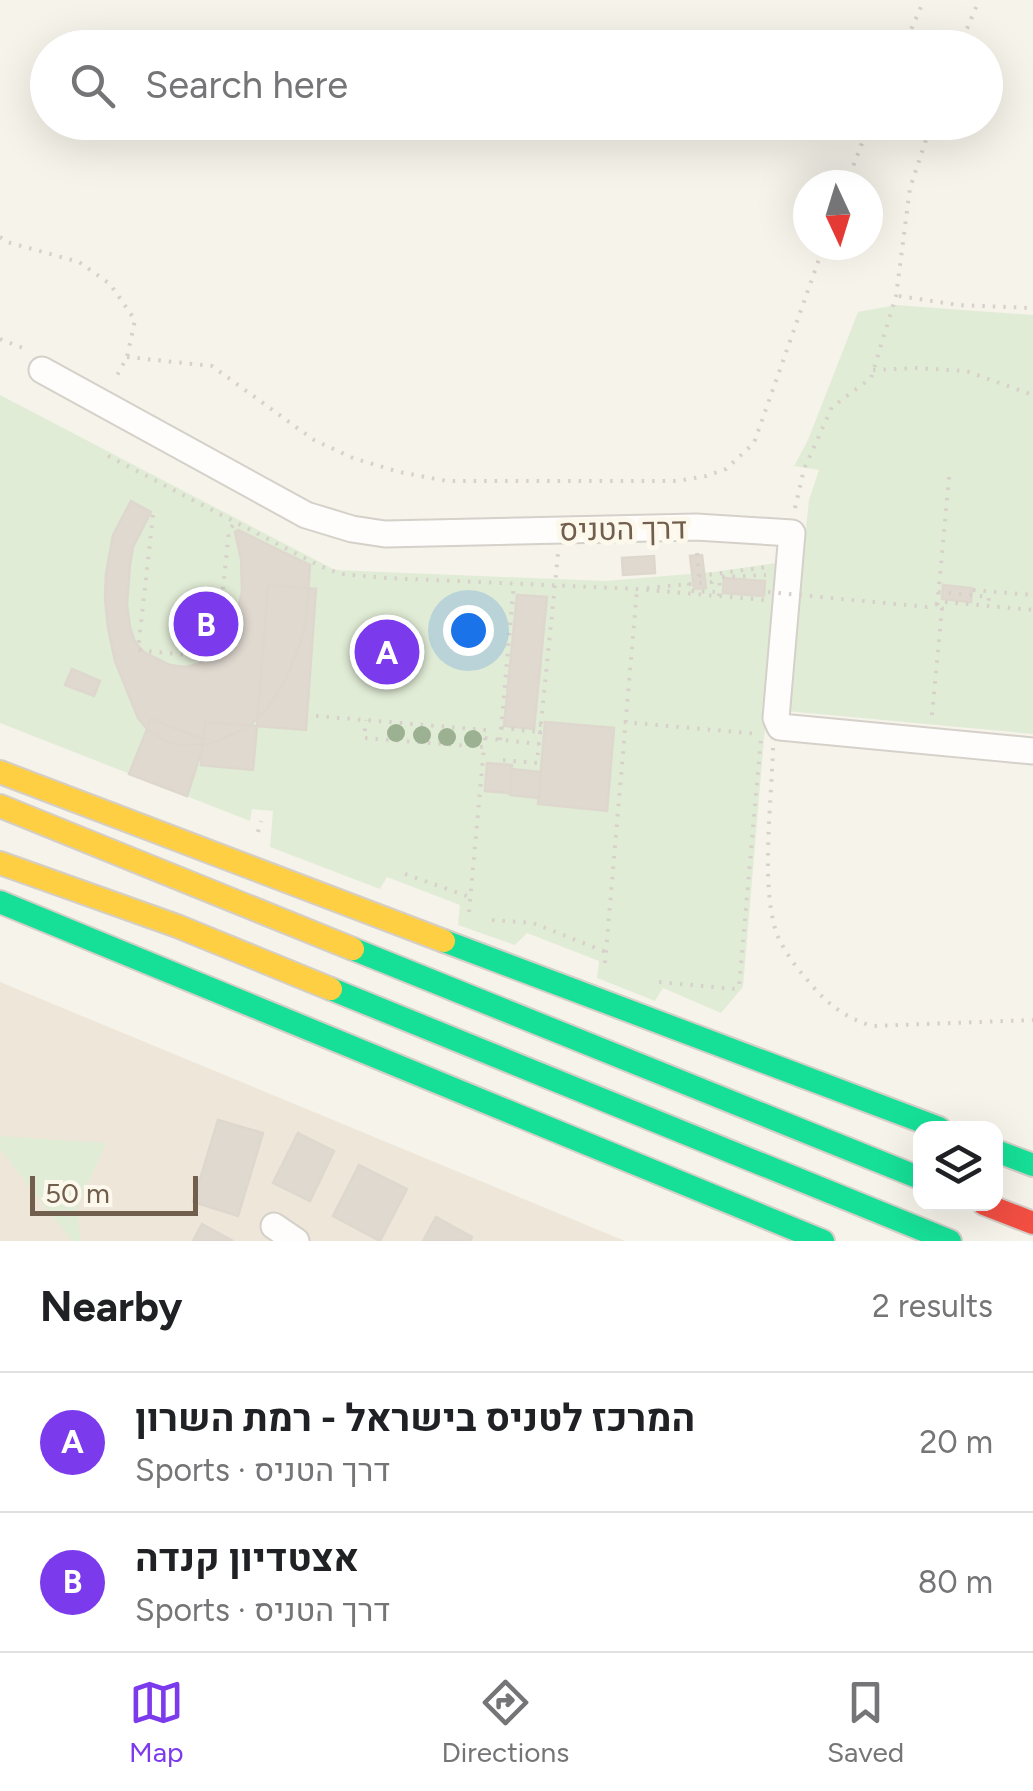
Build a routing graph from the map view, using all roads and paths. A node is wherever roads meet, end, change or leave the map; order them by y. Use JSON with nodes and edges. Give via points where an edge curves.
{"nodes":[{"id":1,"x":924,"y":0,"type":"edge"},
{"id":2,"x":980,"y":0,"type":"edge"},
{"id":3,"x":911,"y":30,"type":"edge"},
{"id":4,"x":968,"y":30,"type":"edge"},
{"id":5,"x":863,"y":140,"type":"edge"},
{"id":6,"x":926,"y":140,"type":"edge"},
{"id":7,"x":852,"y":170,"type":"edge"},
{"id":8,"x":0,"y":237,"type":"edge"},
{"id":9,"x":819,"y":260,"type":"edge"},
{"id":10,"x":896,"y":296,"type":"junction"},
{"id":11,"x":1033,"y":308,"type":"edge"},
{"id":12,"x":0,"y":340,"type":"edge"},
{"id":13,"x":42,"y":370,"type":"joint"},
{"id":14,"x":874,"y":370,"type":"junction"},
{"id":15,"x":1033,"y":396,"type":"edge"},
{"id":16,"x":950,"y":477,"type":"dead end"},
{"id":17,"x":153,"y":515,"type":"dead end"},
{"id":18,"x":236,"y":522,"type":"dead end"},
{"id":19,"x":696,"y":527,"type":"junction"},
{"id":20,"x":792,"y":533,"type":"junction"},
{"id":21,"x":779,"y":566,"type":"dead end"},
{"id":22,"x":556,"y":573,"type":"dead end"},
{"id":23,"x":764,"y":575,"type":"dead end"},
{"id":24,"x":699,"y":580,"type":"junction"},
{"id":25,"x":514,"y":583,"type":"dead end"},
{"id":26,"x":689,"y":583,"type":"junction"},
{"id":27,"x":777,"y":583,"type":"dead end"},
{"id":28,"x":637,"y":589,"type":"junction"},
{"id":29,"x":973,"y":590,"type":"dead end"},
{"id":30,"x":768,"y":592,"type":"dead end"},
{"id":31,"x":938,"y":592,"type":"junction"},
{"id":32,"x":719,"y":594,"type":"junction"},
{"id":33,"x":1010,"y":594,"type":"junction"},
{"id":34,"x":1033,"y":595,"type":"edge"},
{"id":35,"x":988,"y":606,"type":"junction"},
{"id":36,"x":1009,"y":608,"type":"junction"},
{"id":37,"x":1033,"y":610,"type":"edge"},
{"id":38,"x":316,"y":716,"type":"dead end"},
{"id":39,"x":932,"y":716,"type":"dead end"},
{"id":40,"x":366,"y":720,"type":"junction"},
{"id":41,"x":624,"y":722,"type":"junction"},
{"id":42,"x":769,"y":726,"type":"junction"},
{"id":43,"x":501,"y":728,"type":"junction"},
{"id":44,"x":545,"y":728,"type":"dead end"},
{"id":45,"x":751,"y":733,"type":"dead end"},
{"id":46,"x":485,"y":738,"type":"junction"},
{"id":47,"x":500,"y":740,"type":"junction"},
{"id":48,"x":613,"y":740,"type":"dead end"},
{"id":49,"x":622,"y":740,"type":"junction"},
{"id":50,"x":539,"y":744,"type":"junction"},
{"id":51,"x":484,"y":748,"type":"junction"},
{"id":52,"x":1033,"y":751,"type":"edge"},
{"id":53,"x":503,"y":760,"type":"dead end"},
{"id":54,"x":0,"y":772,"type":"edge"},
{"id":55,"x":0,"y":806,"type":"edge"},
{"id":56,"x":0,"y":864,"type":"edge"},
{"id":57,"x":405,"y":874,"type":"dead end"},
{"id":58,"x":470,"y":898,"type":"junction"},
{"id":59,"x":0,"y":902,"type":"edge"},
{"id":60,"x":468,"y":918,"type":"dead end"},
{"id":61,"x":484,"y":919,"type":"dead end"},
{"id":62,"x":606,"y":952,"type":"junction"},
{"id":63,"x":603,"y":976,"type":"dead end"},
{"id":64,"x":648,"y":981,"type":"dead end"},
{"id":65,"x":1033,"y":1020,"type":"edge"},
{"id":66,"x":921,"y":1121,"type":"edge"},
{"id":67,"x":1003,"y":1154,"type":"edge"},
{"id":68,"x":1033,"y":1165,"type":"edge"},
{"id":69,"x":913,"y":1175,"type":"edge"},
{"id":70,"x":1001,"y":1211,"type":"edge"},
{"id":71,"x":1033,"y":1224,"type":"edge"},
{"id":72,"x":274,"y":1226,"type":"dead end"},
{"id":73,"x":296,"y":1241,"type":"edge"},
{"id":74,"x":823,"y":1241,"type":"edge"},
{"id":75,"x":950,"y":1241,"type":"edge"}],
"edges":[{"from":1,"to":3,"type":"path"},
{"from":2,"to":4,"type":"path"},
{"from":5,"to":7,"type":"path"},
{"from":6,"to":10,"type":"path","via":[[910,188]]},
{"from":8,"to":9,"type":"path","via":[[79,262],[110,284],[135,320],[127,357],[212,366],[314,440],[399,472],[446,480],[676,481],[726,469],[754,443]]},
{"from":10,"to":11,"type":"path"},
{"from":10,"to":14,"type":"path"},
{"from":12,"to":13,"type":"path","via":[[31,351]]},
{"from":13,"to":19,"type":"street","name":"דרך הטניס","via":[[306,515],[352,529],[385,534]]},
{"from":14,"to":15,"type":"path","via":[[966,372]]},
{"from":14,"to":20,"type":"path","via":[[832,406],[804,468]]},
{"from":16,"to":31,"type":"path"},
{"from":17,"to":18,"type":"path","via":[[138,650],[216,658],[229,530]]},
{"from":19,"to":20,"type":"street","name":"דרך הטניס"},
{"from":19,"to":24,"type":"path"},
{"from":20,"to":42,"type":"street"},
{"from":21,"to":24,"type":"path"},
{"from":22,"to":50,"type":"path"},
{"from":23,"to":32,"type":"path","via":[[720,577]]},
{"from":24,"to":26,"type":"path"},
{"from":25,"to":43,"type":"path"},
{"from":26,"to":28,"type":"path"},
{"from":26,"to":32,"type":"path","via":[[689,590]]},
{"from":27,"to":32,"type":"path","via":[[775,600]]},
{"from":28,"to":32,"type":"path"},
{"from":28,"to":41,"type":"path"},
{"from":29,"to":33,"type":"path"},
{"from":30,"to":35,"type":"path","bridge":true},
{"from":31,"to":35,"type":"path","via":[[989,597]]},
{"from":31,"to":39,"type":"path"},
{"from":33,"to":34,"type":"path"},
{"from":33,"to":36,"type":"path"},
{"from":35,"to":36,"type":"path"},
{"from":36,"to":37,"type":"path"},
{"from":38,"to":40,"type":"path"},
{"from":40,"to":46,"type":"path","via":[[486,730]]},
{"from":40,"to":51,"type":"path","via":[[364,738]]},
{"from":41,"to":45,"type":"path"},
{"from":41,"to":49,"type":"path"},
{"from":42,"to":52,"type":"street"},
{"from":42,"to":64,"type":"path","via":[[739,987]]},
{"from":42,"to":65,"type":"path","via":[[768,887],[778,938],[807,980],[838,1010],[872,1026]]},
{"from":43,"to":44,"type":"path","bridge":true},
{"from":43,"to":47,"type":"path"},
{"from":46,"to":47,"type":"path"},
{"from":46,"to":51,"type":"path"},
{"from":47,"to":50,"type":"path"},
{"from":48,"to":49,"type":"path"},
{"from":49,"to":62,"type":"path"},
{"from":50,"to":53,"type":"path","via":[[537,763]]},
{"from":51,"to":58,"type":"path"},
{"from":54,"to":66,"type":"highway"},
{"from":55,"to":69,"type":"highway"},
{"from":56,"to":75,"type":"highway","via":[[177,926]]},
{"from":57,"to":58,"type":"path"},
{"from":58,"to":60,"type":"path"},
{"from":59,"to":74,"type":"highway"},
{"from":61,"to":62,"type":"path","via":[[534,923]]},
{"from":62,"to":63,"type":"path"},
{"from":67,"to":68,"type":"highway"},
{"from":70,"to":71,"type":"highway"},
{"from":72,"to":73,"type":"street"}]}
